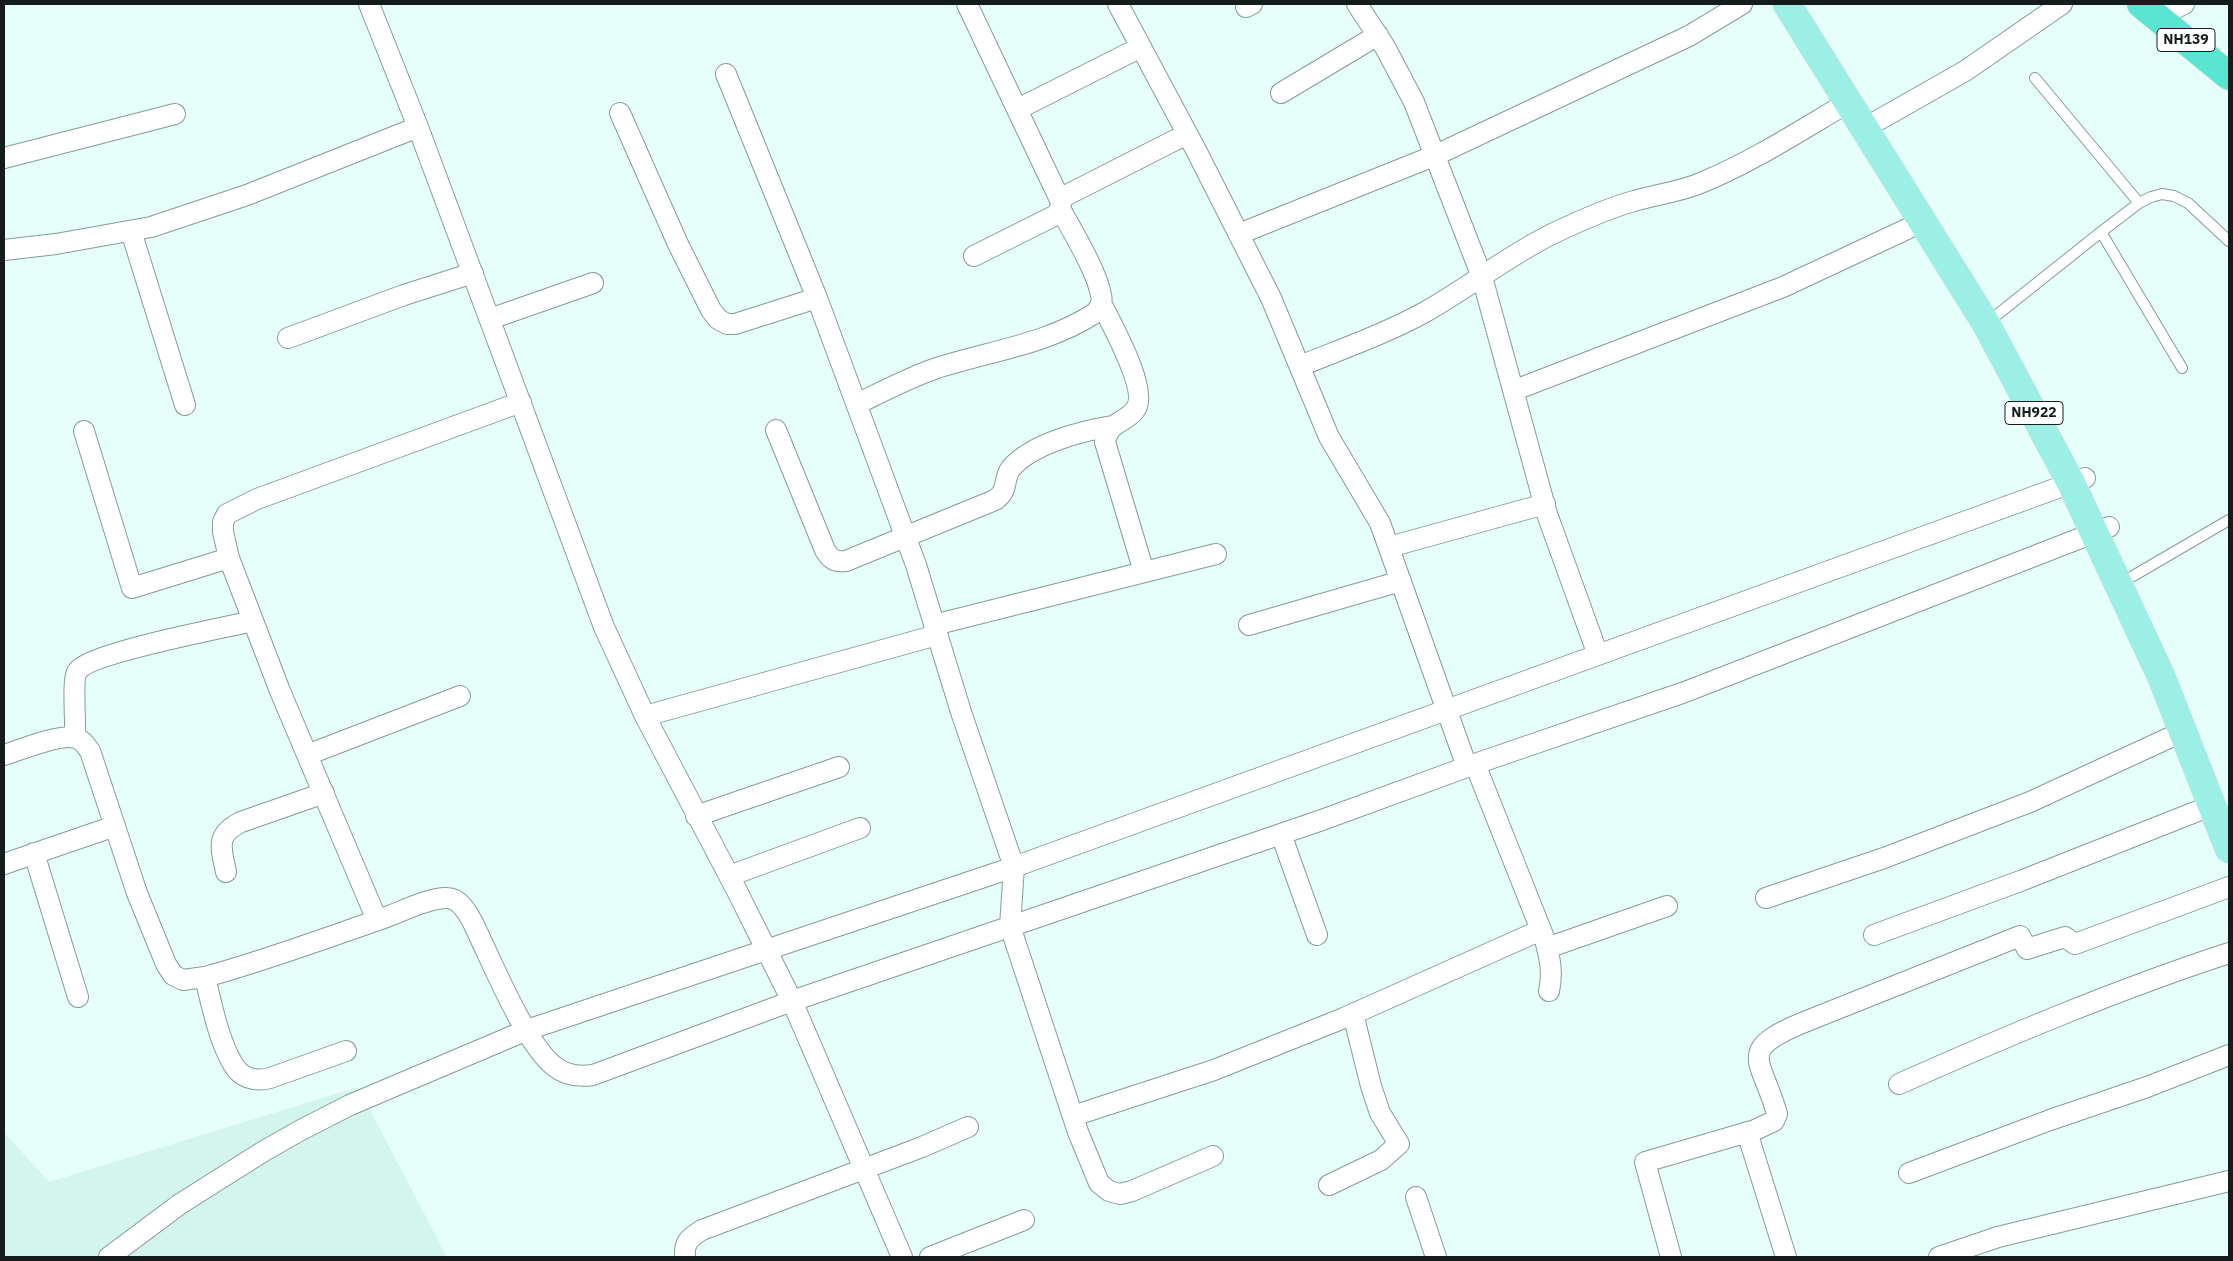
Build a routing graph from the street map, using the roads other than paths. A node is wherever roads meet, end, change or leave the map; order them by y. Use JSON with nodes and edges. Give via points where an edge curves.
{"nodes":[{"id":1,"x":369,"y":4,"type":"edge"},
{"id":2,"x":967,"y":4,"type":"edge"},
{"id":3,"x":1118,"y":4,"type":"edge"},
{"id":4,"x":1357,"y":4,"type":"edge"},
{"id":5,"x":1742,"y":4,"type":"edge"},
{"id":6,"x":1787,"y":4,"type":"edge"},
{"id":7,"x":1805,"y":4,"type":"edge"},
{"id":8,"x":2062,"y":4,"type":"edge"},
{"id":9,"x":2166,"y":7,"type":"edge"},
{"id":10,"x":1378,"y":35,"type":"junction"},
{"id":11,"x":1141,"y":48,"type":"junction"},
{"id":12,"x":2229,"y":52,"type":"edge"},
{"id":13,"x":726,"y":74,"type":"dead end"},
{"id":14,"x":2229,"y":76,"type":"edge"},
{"id":15,"x":2035,"y":78,"type":"dead end"},
{"id":16,"x":1281,"y":93,"type":"dead end"},
{"id":17,"x":1849,"y":102,"type":"junction"},
{"id":18,"x":1018,"y":109,"type":"junction"},
{"id":19,"x":620,"y":113,"type":"dead end"},
{"id":20,"x":175,"y":114,"type":"dead end"},
{"id":21,"x":1877,"y":121,"type":"junction"},
{"id":22,"x":418,"y":127,"type":"junction"},
{"id":23,"x":1187,"y":134,"type":"junction"},
{"id":24,"x":1436,"y":155,"type":"junction"},
{"id":25,"x":4,"y":158,"type":"edge"},
{"id":26,"x":2139,"y":203,"type":"junction"},
{"id":27,"x":1061,"y":207,"type":"junction"},
{"id":28,"x":1922,"y":222,"type":"junction"},
{"id":29,"x":131,"y":231,"type":"junction"},
{"id":30,"x":2101,"y":232,"type":"junction"},
{"id":31,"x":1239,"y":234,"type":"junction"},
{"id":32,"x":2229,"y":241,"type":"edge"},
{"id":33,"x":4,"y":250,"type":"edge"},
{"id":34,"x":974,"y":256,"type":"dead end"},
{"id":35,"x":473,"y":273,"type":"junction"},
{"id":36,"x":1482,"y":277,"type":"junction"},
{"id":37,"x":592,"y":283,"type":"dead end"},
{"id":38,"x":817,"y":298,"type":"junction"},
{"id":39,"x":1101,"y":303,"type":"junction"},
{"id":40,"x":1998,"y":314,"type":"junction"},
{"id":41,"x":490,"y":319,"type":"junction"},
{"id":42,"x":288,"y":338,"type":"dead end"},
{"id":43,"x":1300,"y":366,"type":"junction"},
{"id":44,"x":2182,"y":368,"type":"dead end"},
{"id":45,"x":1515,"y":390,"type":"junction"},
{"id":46,"x":521,"y":402,"type":"junction"},
{"id":47,"x":857,"y":404,"type":"junction"},
{"id":48,"x":184,"y":405,"type":"dead end"},
{"id":49,"x":1112,"y":426,"type":"junction"},
{"id":50,"x":776,"y":430,"type":"dead end"},
{"id":51,"x":84,"y":431,"type":"dead end"},
{"id":52,"x":2078,"y":480,"type":"junction"},
{"id":53,"x":1545,"y":504,"type":"junction"},
{"id":54,"x":2229,"y":520,"type":"edge"},
{"id":55,"x":2102,"y":529,"type":"junction"},
{"id":56,"x":907,"y":536,"type":"junction"},
{"id":57,"x":1390,"y":547,"type":"junction"},
{"id":58,"x":1216,"y":554,"type":"dead end"},
{"id":59,"x":229,"y":558,"type":"junction"},
{"id":60,"x":1144,"y":572,"type":"junction"},
{"id":61,"x":2133,"y":576,"type":"junction"},
{"id":62,"x":1401,"y":580,"type":"junction"},
{"id":63,"x":253,"y":621,"type":"junction"},
{"id":64,"x":1249,"y":625,"type":"dead end"},
{"id":65,"x":936,"y":630,"type":"junction"},
{"id":66,"x":1598,"y":655,"type":"junction"},
{"id":67,"x":460,"y":696,"type":"dead end"},
{"id":68,"x":1447,"y":709,"type":"junction"},
{"id":69,"x":644,"y":716,"type":"junction"},
{"id":70,"x":2184,"y":731,"type":"junction"},
{"id":71,"x":74,"y":737,"type":"junction"},
{"id":72,"x":307,"y":754,"type":"junction"},
{"id":73,"x":4,"y":755,"type":"edge"},
{"id":74,"x":1471,"y":765,"type":"junction"},
{"id":75,"x":839,"y":767,"type":"dead end"},
{"id":76,"x":324,"y":794,"type":"junction"},
{"id":77,"x":2221,"y":805,"type":"edge"},
{"id":78,"x":696,"y":816,"type":"junction"},
{"id":79,"x":115,"y":826,"type":"junction"},
{"id":80,"x":860,"y":828,"type":"dead end"},
{"id":81,"x":1281,"y":834,"type":"junction"},
{"id":82,"x":2229,"y":849,"type":"edge"},
{"id":83,"x":34,"y":853,"type":"junction"},
{"id":84,"x":4,"y":864,"type":"edge"},
{"id":85,"x":1014,"y":867,"type":"junction"},
{"id":86,"x":226,"y":872,"type":"dead end"},
{"id":87,"x":729,"y":876,"type":"junction"},
{"id":88,"x":2229,"y":887,"type":"edge"},
{"id":89,"x":1766,"y":898,"type":"dead end"},
{"id":90,"x":1667,"y":906,"type":"dead end"},
{"id":91,"x":376,"y":920,"type":"junction"},
{"id":92,"x":1010,"y":926,"type":"junction"},
{"id":93,"x":1317,"y":935,"type":"dead end"},
{"id":94,"x":1874,"y":935,"type":"dead end"},
{"id":95,"x":1544,"y":939,"type":"junction"},
{"id":96,"x":766,"y":950,"type":"junction"},
{"id":97,"x":2229,"y":953,"type":"edge"},
{"id":98,"x":205,"y":977,"type":"junction"},
{"id":99,"x":1548,"y":991,"type":"dead end"},
{"id":100,"x":78,"y":997,"type":"dead end"},
{"id":101,"x":792,"y":1001,"type":"junction"},
{"id":102,"x":1353,"y":1014,"type":"junction"},
{"id":103,"x":526,"y":1030,"type":"junction"},
{"id":104,"x":346,"y":1051,"type":"dead end"},
{"id":105,"x":2229,"y":1055,"type":"edge"},
{"id":106,"x":1899,"y":1084,"type":"dead end"},
{"id":107,"x":1072,"y":1116,"type":"junction"},
{"id":108,"x":968,"y":1127,"type":"dead end"},
{"id":109,"x":1747,"y":1132,"type":"junction"},
{"id":110,"x":1212,"y":1156,"type":"dead end"},
{"id":111,"x":864,"y":1169,"type":"junction"},
{"id":112,"x":1909,"y":1172,"type":"dead end"},
{"id":113,"x":2229,"y":1181,"type":"edge"},
{"id":114,"x":1329,"y":1185,"type":"dead end"},
{"id":115,"x":1416,"y":1197,"type":"dead end"},
{"id":116,"x":1024,"y":1220,"type":"dead end"},
{"id":117,"x":109,"y":1257,"type":"edge"},
{"id":118,"x":685,"y":1257,"type":"edge"},
{"id":119,"x":902,"y":1257,"type":"edge"},
{"id":120,"x":930,"y":1257,"type":"edge"},
{"id":121,"x":1436,"y":1257,"type":"edge"},
{"id":122,"x":1671,"y":1257,"type":"edge"},
{"id":123,"x":1786,"y":1257,"type":"edge"},
{"id":124,"x":1939,"y":1257,"type":"edge"}],
"edges":[{"from":1,"to":22,"type":"street"},
{"from":2,"to":18,"type":"street"},
{"from":3,"to":11,"type":"street"},
{"from":4,"to":10,"type":"street"},
{"from":5,"to":24,"type":"street","via":[[1689,36]]},
{"from":6,"to":17,"type":"main road","number":"NH922"},
{"from":7,"to":21,"type":"main road"},
{"from":8,"to":21,"type":"street","via":[[1965,71]]},
{"from":9,"to":12,"type":"highway","number":"NH139"},
{"from":9,"to":14,"type":"highway","number":"NH139"},
{"from":10,"to":16,"type":"street"},
{"from":10,"to":24,"type":"street","via":[[1414,102]]},
{"from":11,"to":18,"type":"street"},
{"from":11,"to":23,"type":"street"},
{"from":13,"to":38,"type":"street"},
{"from":15,"to":26,"type":"lane"},
{"from":17,"to":28,"type":"main road","number":"NH922"},
{"from":17,"to":36,"type":"street","via":[[1729,170],[1682,190],[1601,212],[1517,252]]},
{"from":18,"to":27,"type":"street"},
{"from":19,"to":38,"type":"street","via":[[692,274],[718,319],[736,324]]},
{"from":20,"to":25,"type":"street"},
{"from":21,"to":40,"type":"main road"},
{"from":22,"to":29,"type":"street","via":[[188,216]]},
{"from":22,"to":35,"type":"street"},
{"from":23,"to":27,"type":"street","via":[[1069,193]]},
{"from":23,"to":31,"type":"street"},
{"from":24,"to":31,"type":"street"},
{"from":24,"to":36,"type":"street"},
{"from":26,"to":30,"type":"lane"},
{"from":26,"to":32,"type":"lane","via":[[2162,194],[2174,196],[2188,203]]},
{"from":27,"to":34,"type":"street"},
{"from":27,"to":39,"type":"street","via":[[1094,274],[1102,296]]},
{"from":28,"to":45,"type":"street","via":[[1783,287]]},
{"from":28,"to":52,"type":"main road","number":"NH922"},
{"from":29,"to":33,"type":"street"},
{"from":29,"to":48,"type":"street"},
{"from":30,"to":40,"type":"lane"},
{"from":30,"to":44,"type":"lane"},
{"from":31,"to":43,"type":"street"},
{"from":35,"to":41,"type":"street"},
{"from":35,"to":42,"type":"street"},
{"from":36,"to":43,"type":"street","via":[[1405,322]]},
{"from":36,"to":45,"type":"street","via":[[1501,351]]},
{"from":37,"to":41,"type":"street"},
{"from":38,"to":47,"type":"street"},
{"from":39,"to":47,"type":"street","via":[[1100,309],[1086,319],[1054,333],[937,368]]},
{"from":39,"to":49,"type":"street","via":[[1130,367],[1140,402],[1135,411]]},
{"from":40,"to":52,"type":"main road"},
{"from":41,"to":46,"type":"street"},
{"from":43,"to":57,"type":"street","via":[[1329,437],[1367,500]]},
{"from":45,"to":53,"type":"street"},
{"from":46,"to":59,"type":"street","via":[[238,508],[223,522]]},
{"from":46,"to":69,"type":"street","via":[[604,627]]},
{"from":47,"to":56,"type":"street"},
{"from":49,"to":56,"type":"street","via":[[1073,435],[1034,452],[1010,468],[1002,495],[995,500]]},
{"from":49,"to":60,"type":"street","via":[[1105,442]]},
{"from":50,"to":56,"type":"street","via":[[830,558],[836,562],[846,561]]},
{"from":51,"to":59,"type":"street","via":[[132,588]]},
{"from":52,"to":55,"type":"main road"},
{"from":52,"to":66,"type":"street"},
{"from":53,"to":57,"type":"street"},
{"from":53,"to":66,"type":"street"},
{"from":54,"to":61,"type":"lane"},
{"from":55,"to":61,"type":"main road"},
{"from":55,"to":70,"type":"main road"},
{"from":55,"to":74,"type":"street","via":[[1685,692]]},
{"from":56,"to":65,"type":"street"},
{"from":57,"to":62,"type":"street"},
{"from":58,"to":60,"type":"street"},
{"from":59,"to":63,"type":"street"},
{"from":60,"to":65,"type":"street"},
{"from":61,"to":77,"type":"main road","via":[[2192,710]]},
{"from":62,"to":64,"type":"street"},
{"from":62,"to":68,"type":"street"},
{"from":63,"to":71,"type":"street","via":[[124,651],[84,666],[76,672],[74,683]]},
{"from":63,"to":72,"type":"street"},
{"from":65,"to":69,"type":"street"},
{"from":65,"to":85,"type":"street"},
{"from":66,"to":68,"type":"street"},
{"from":67,"to":72,"type":"street"},
{"from":68,"to":74,"type":"street"},
{"from":68,"to":85,"type":"street"},
{"from":69,"to":78,"type":"street"},
{"from":70,"to":77,"type":"main road"},
{"from":70,"to":89,"type":"street","via":[[2022,805],[1884,858]]},
{"from":71,"to":73,"type":"street"},
{"from":71,"to":79,"type":"street","via":[[90,751]]},
{"from":72,"to":76,"type":"street"},
{"from":74,"to":81,"type":"street"},
{"from":74,"to":95,"type":"street"},
{"from":75,"to":78,"type":"street"},
{"from":76,"to":86,"type":"street","via":[[229,828],[222,842]]},
{"from":76,"to":91,"type":"street"},
{"from":77,"to":82,"type":"main road"},
{"from":77,"to":94,"type":"street"},
{"from":78,"to":87,"type":"street"},
{"from":79,"to":83,"type":"street"},
{"from":79,"to":98,"type":"street","via":[[137,893],[166,964],[182,980]]},
{"from":80,"to":87,"type":"street"},
{"from":81,"to":92,"type":"street"},
{"from":81,"to":93,"type":"street"},
{"from":83,"to":84,"type":"street"},
{"from":83,"to":100,"type":"street"},
{"from":85,"to":92,"type":"street"},
{"from":85,"to":96,"type":"street"},
{"from":87,"to":96,"type":"street"},
{"from":88,"to":109,"type":"street","via":[[2075,944],[2065,937],[2027,949],[2020,936],[1780,1032],[1760,1048],[1758,1060],[1777,1114],[1774,1121],[1766,1126]]},
{"from":90,"to":95,"type":"street"},
{"from":91,"to":98,"type":"street"},
{"from":91,"to":103,"type":"street","via":[[430,901],[456,900],[471,919]]},
{"from":92,"to":101,"type":"street"},
{"from":92,"to":107,"type":"street"},
{"from":95,"to":99,"type":"street","via":[[1551,961],[1552,978]]},
{"from":95,"to":102,"type":"street"},
{"from":96,"to":101,"type":"street"},
{"from":96,"to":103,"type":"street"},
{"from":97,"to":106,"type":"street","via":[[2146,980],[2062,1013]]},
{"from":98,"to":104,"type":"street","via":[[230,1058],[239,1072],[249,1078],[259,1081],[270,1078]]},
{"from":101,"to":103,"type":"street","via":[[593,1075],[579,1077],[554,1066]]},
{"from":101,"to":111,"type":"street"},
{"from":102,"to":107,"type":"street","via":[[1214,1070]]},
{"from":102,"to":114,"type":"street","via":[[1380,1113],[1399,1144],[1375,1163]]},
{"from":103,"to":117,"type":"street","via":[[350,1105],[301,1130],[180,1204]]},
{"from":105,"to":112,"type":"street"},
{"from":107,"to":110,"type":"street","via":[[1099,1183],[1109,1191],[1120,1194],[1132,1191]]},
{"from":108,"to":111,"type":"street"},
{"from":109,"to":122,"type":"street","via":[[1645,1162]]},
{"from":109,"to":123,"type":"street"},
{"from":111,"to":118,"type":"street","via":[[702,1230],[684,1245]]},
{"from":111,"to":119,"type":"street"},
{"from":113,"to":124,"type":"street","via":[[1998,1237]]},
{"from":115,"to":121,"type":"street"},
{"from":116,"to":120,"type":"street"}]}
